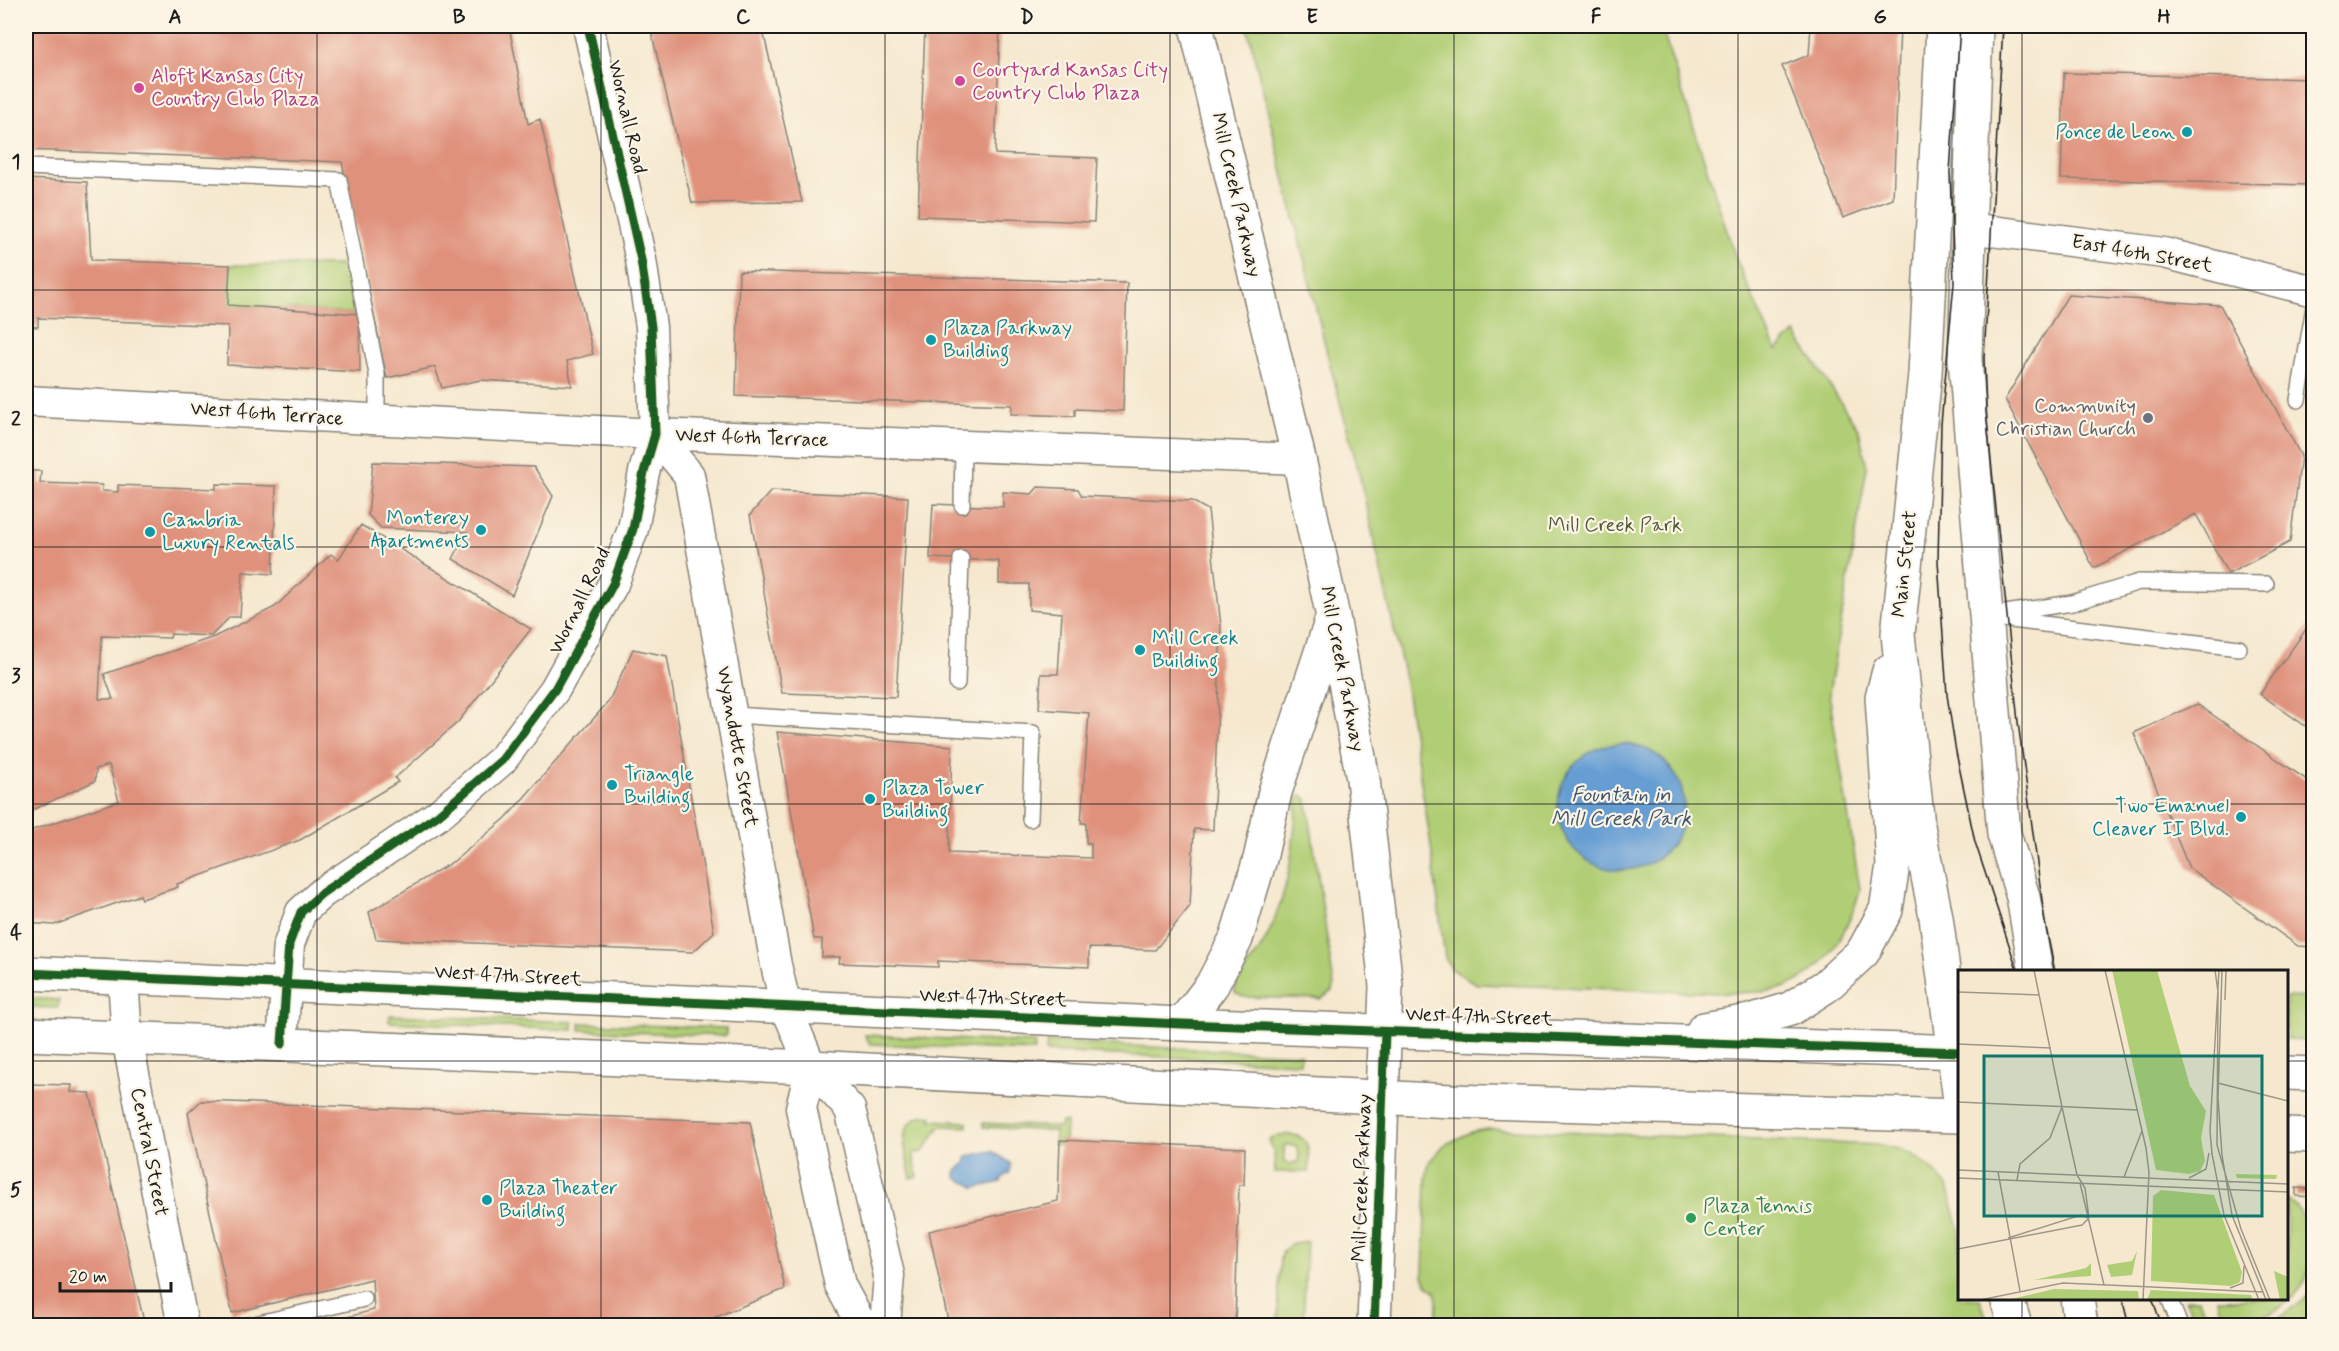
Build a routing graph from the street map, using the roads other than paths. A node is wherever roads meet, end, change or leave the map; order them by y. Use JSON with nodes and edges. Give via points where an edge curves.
{"nodes":[{"id":1,"x":588,"y":26,"type":"edge"},
{"id":2,"x":1196,"y":26,"type":"edge"},
{"id":3,"x":1943,"y":26,"type":"edge"},
{"id":4,"x":1976,"y":26,"type":"edge"},
{"id":5,"x":26,"y":167,"type":"edge"},
{"id":6,"x":1968,"y":228,"type":"junction"},
{"id":7,"x":2313,"y":291,"type":"edge"},
{"id":8,"x":2313,"y":307,"type":"edge"},
{"id":9,"x":2298,"y":400,"type":"dead end"},
{"id":10,"x":26,"y":401,"type":"edge"},
{"id":11,"x":377,"y":421,"type":"junction"},
{"id":12,"x":655,"y":434,"type":"junction"},
{"id":13,"x":963,"y":446,"type":"junction"},
{"id":14,"x":1299,"y":459,"type":"junction"},
{"id":15,"x":962,"y":505,"type":"dead end"},
{"id":16,"x":961,"y":559,"type":"dead end"},
{"id":17,"x":2266,"y":584,"type":"dead end"},
{"id":18,"x":1985,"y":616,"type":"junction"},
{"id":19,"x":1333,"y":617,"type":"junction"},
{"id":20,"x":1898,"y":634,"type":"junction"},
{"id":21,"x":2239,"y":648,"type":"dead end"},
{"id":22,"x":957,"y":683,"type":"dead end"},
{"id":23,"x":732,"y":715,"type":"junction"},
{"id":24,"x":1030,"y":819,"type":"dead end"},
{"id":25,"x":2036,"y":970,"type":"edge"},
{"id":26,"x":26,"y":973,"type":"edge"},
{"id":27,"x":123,"y":978,"type":"junction"},
{"id":28,"x":286,"y":984,"type":"junction"},
{"id":29,"x":786,"y":1007,"type":"junction"},
{"id":30,"x":1182,"y":1024,"type":"junction"},
{"id":31,"x":1385,"y":1032,"type":"junction"},
{"id":32,"x":26,"y":1034,"type":"edge"},
{"id":33,"x":127,"y":1038,"type":"junction"},
{"id":34,"x":1640,"y":1041,"type":"junction"},
{"id":35,"x":282,"y":1044,"type":"junction"},
{"id":36,"x":1956,"y":1052,"type":"edge"},
{"id":37,"x":812,"y":1067,"type":"junction"},
{"id":38,"x":2288,"y":1073,"type":"edge"},
{"id":39,"x":2313,"y":1074,"type":"edge"},
{"id":40,"x":1958,"y":1084,"type":"edge"},
{"id":41,"x":1383,"y":1098,"type":"junction"},
{"id":42,"x":1958,"y":1116,"type":"edge"},
{"id":43,"x":2288,"y":1135,"type":"edge"},
{"id":44,"x":2313,"y":1136,"type":"edge"},
{"id":45,"x":364,"y":1299,"type":"dead end"},
{"id":46,"x":2007,"y":1300,"type":"edge"},
{"id":47,"x":2077,"y":1300,"type":"edge"},
{"id":48,"x":2172,"y":1302,"type":"edge"},
{"id":49,"x":183,"y":1326,"type":"edge"},
{"id":50,"x":246,"y":1326,"type":"edge"},
{"id":51,"x":861,"y":1326,"type":"edge"},
{"id":52,"x":885,"y":1326,"type":"edge"},
{"id":53,"x":1374,"y":1326,"type":"edge"},
{"id":54,"x":2014,"y":1326,"type":"edge"},
{"id":55,"x":2081,"y":1326,"type":"edge"},
{"id":56,"x":2180,"y":1326,"type":"edge"}],
"edges":[{"from":1,"to":12,"type":"street","name":"Wornall Road","via":[[641,260],[651,327]]},
{"from":2,"to":14,"type":"main road","name":"Mill Creek Parkway"},
{"from":3,"to":20,"type":"main road","name":"Main Street","via":[[1925,374]]},
{"from":4,"to":6,"type":"main road"},
{"from":5,"to":11,"type":"lane","via":[[339,180],[377,374]]},
{"from":6,"to":7,"type":"street","name":"East 46th Street","via":[[2164,254]]},
{"from":6,"to":18,"type":"main road","via":[[1965,359]]},
{"from":8,"to":9,"type":"lane"},
{"from":10,"to":11,"type":"street","name":"West 46th Terrace"},
{"from":11,"to":12,"type":"street","name":"West 46th Terrace"},
{"from":12,"to":13,"type":"street","name":"West 46th Terrace"},
{"from":12,"to":23,"type":"street","name":"Wyandotte Street","via":[[688,475]]},
{"from":12,"to":28,"type":"street","name":"Wornall Road","via":[[633,529],[613,584],[555,689],[502,760],[438,815],[322,893],[301,912],[290,944]]},
{"from":13,"to":14,"type":"street","name":"West 46th Terrace"},
{"from":13,"to":15,"type":"lane"},
{"from":14,"to":19,"type":"main road","name":"Mill Creek Parkway"},
{"from":16,"to":22,"type":"lane"},
{"from":17,"to":18,"type":"lane","via":[[2139,582],[2072,603]]},
{"from":18,"to":21,"type":"lane"},
{"from":18,"to":25,"type":"main road","via":[[2004,834],[2023,897]]},
{"from":19,"to":30,"type":"main road","via":[[1275,792],[1250,901],[1236,939],[1212,985]]},
{"from":19,"to":31,"type":"main road","name":"Mill Creek Parkway","via":[[1363,779],[1386,986]]},
{"from":20,"to":34,"type":"main road","via":[[1882,698],[1893,865],[1886,910],[1863,952],[1826,986],[1790,1009],[1750,1021]]},
{"from":20,"to":36,"type":"main road","name":"Main Street","via":[[1918,826]]},
{"from":23,"to":24,"type":"lane","via":[[1033,733]]},
{"from":23,"to":29,"type":"street","name":"Wyandotte Street"},
{"from":26,"to":27,"type":"main road","name":"West 47th Street"},
{"from":27,"to":28,"type":"main road","name":"West 47th Street"},
{"from":27,"to":33,"type":"street","name":"Central Street"},
{"from":28,"to":29,"type":"main road","name":"West 47th Street"},
{"from":28,"to":35,"type":"street","name":"Wornall Road"},
{"from":29,"to":30,"type":"main road","name":"West 47th Street"},
{"from":29,"to":37,"type":"street","name":"Wyandotte Street"},
{"from":30,"to":31,"type":"main road","name":"West 47th Street"},
{"from":31,"to":34,"type":"main road","name":"West 47th Street"},
{"from":31,"to":41,"type":"main road","name":"Mill Creek Parkway"},
{"from":32,"to":33,"type":"main road"},
{"from":33,"to":35,"type":"main road"},
{"from":33,"to":49,"type":"street","name":"Central Street"},
{"from":34,"to":36,"type":"main road","name":"West 47th Street"},
{"from":35,"to":37,"type":"main road"},
{"from":36,"to":40,"type":"main road","name":"Main Street"},
{"from":37,"to":41,"type":"main road"},
{"from":37,"to":51,"type":"street","via":[[801,1108],[840,1285]]},
{"from":37,"to":52,"type":"street","name":"Wyandotte Street","via":[[850,1110],[889,1275]]},
{"from":38,"to":39,"type":"main road"},
{"from":41,"to":42,"type":"main road"},
{"from":41,"to":53,"type":"main road","name":"Mill Creek Parkway"},
{"from":43,"to":44,"type":"main road"},
{"from":45,"to":50,"type":"lane"},
{"from":46,"to":54,"type":"main road"},
{"from":47,"to":55,"type":"main road"},
{"from":48,"to":56,"type":"lane"}]}
